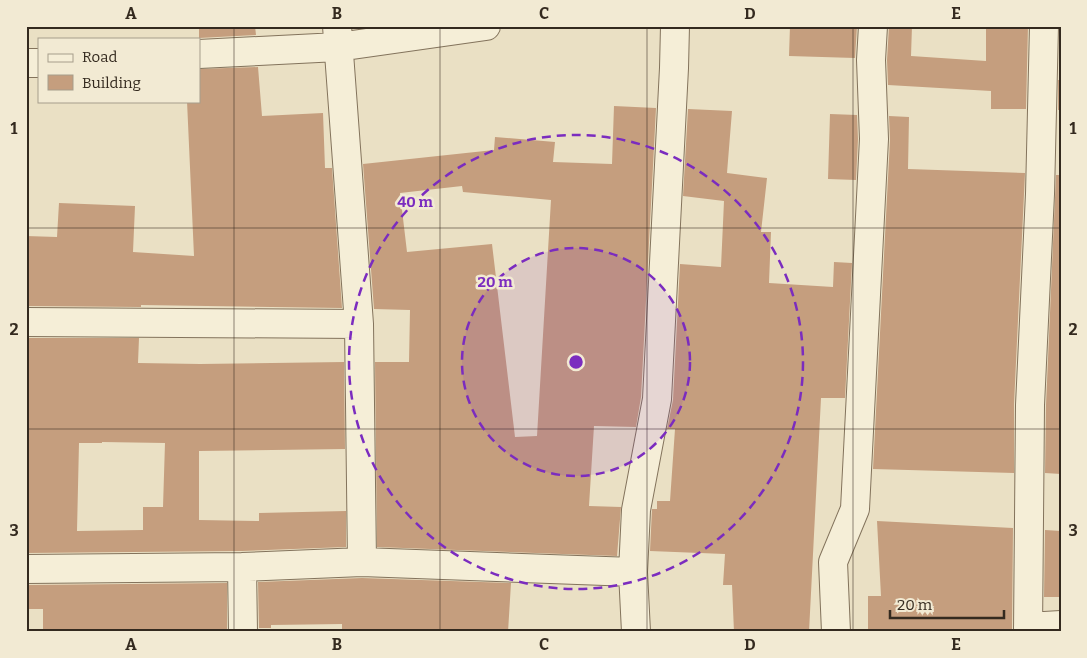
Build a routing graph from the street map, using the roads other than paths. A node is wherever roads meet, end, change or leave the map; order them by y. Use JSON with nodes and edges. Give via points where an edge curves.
{"nodes":[{"id":1,"x":486,"y":26,"type":"edge"},
{"id":2,"x":675,"y":26,"type":"edge"},
{"id":3,"x":873,"y":26,"type":"edge"},
{"id":4,"x":1044,"y":26,"type":"edge"},
{"id":5,"x":338,"y":37,"type":"edge"},
{"id":6,"x":200,"y":54,"type":"edge"},
{"id":7,"x":26,"y":322,"type":"edge"},
{"id":8,"x":359,"y":324,"type":"junction"},
{"id":9,"x":362,"y":562,"type":"junction"},
{"id":10,"x":242,"y":567,"type":"junction"},
{"id":11,"x":26,"y":570,"type":"edge"},
{"id":12,"x":633,"y":572,"type":"junction"},
{"id":13,"x":1061,"y":626,"type":"edge"},
{"id":14,"x":1028,"y":629,"type":"edge"},
{"id":15,"x":243,"y":632,"type":"edge"},
{"id":16,"x":636,"y":632,"type":"edge"},
{"id":17,"x":836,"y":632,"type":"edge"}],
"edges":[{"from":1,"to":5,"type":"street"},
{"from":2,"to":12,"type":"street","via":[[657,399],[636,510]]},
{"from":3,"to":17,"type":"street","via":[[874,139],[855,509],[833,562]]},
{"from":4,"to":14,"type":"street","via":[[1030,405]]},
{"from":5,"to":6,"type":"street"},
{"from":5,"to":8,"type":"street"},
{"from":7,"to":8,"type":"street"},
{"from":8,"to":9,"type":"street"},
{"from":9,"to":10,"type":"street"},
{"from":9,"to":12,"type":"street"},
{"from":10,"to":11,"type":"street"},
{"from":10,"to":15,"type":"street"},
{"from":12,"to":16,"type":"street"},
{"from":13,"to":14,"type":"street"}]}
